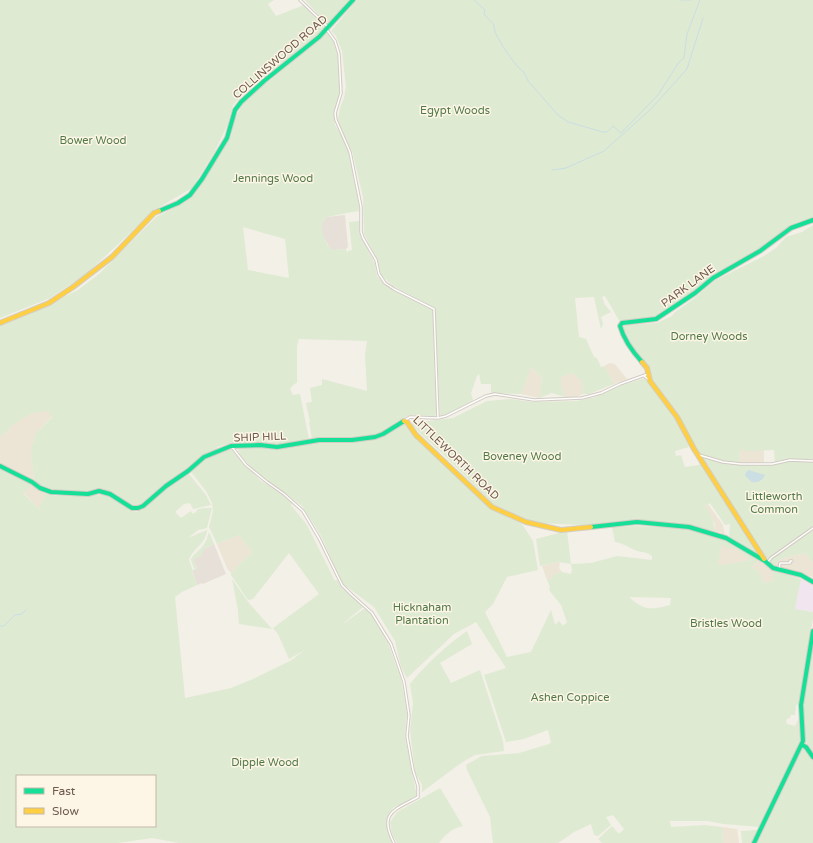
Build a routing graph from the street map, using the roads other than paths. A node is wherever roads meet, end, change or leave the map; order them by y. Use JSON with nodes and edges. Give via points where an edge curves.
{"nodes":[{"id":1,"x":300,"y":0,"type":"edge"},
{"id":2,"x":353,"y":0,"type":"edge"},
{"id":3,"x":328,"y":29,"type":"junction"},
{"id":4,"x":813,"y":220,"type":"edge"},
{"id":5,"x":0,"y":323,"type":"edge"},
{"id":6,"x":648,"y":374,"type":"junction"},
{"id":7,"x":643,"y":376,"type":"junction"},
{"id":8,"x":650,"y":381,"type":"junction"},
{"id":9,"x":438,"y":418,"type":"junction"},
{"id":10,"x":404,"y":421,"type":"junction"},
{"id":11,"x":231,"y":446,"type":"junction"},
{"id":12,"x":698,"y":455,"type":"junction"},
{"id":13,"x":813,"y":461,"type":"edge"},
{"id":14,"x":0,"y":466,"type":"edge"},
{"id":15,"x":813,"y":528,"type":"edge"},
{"id":16,"x":792,"y":561,"type":"dead end"},
{"id":17,"x":766,"y":562,"type":"junction"},
{"id":18,"x":779,"y":570,"type":"junction"},
{"id":19,"x":813,"y":582,"type":"edge"},
{"id":20,"x":813,"y":630,"type":"edge"},
{"id":21,"x":802,"y":744,"type":"junction"},
{"id":22,"x":813,"y":757,"type":"edge"},
{"id":23,"x":394,"y":843,"type":"edge"},
{"id":24,"x":754,"y":843,"type":"edge"}],
"edges":[{"from":1,"to":3,"type":"street"},
{"from":2,"to":3,"type":"street","name":"COLLINSWOOD ROAD"},
{"from":3,"to":5,"type":"street","name":"COLLINSWOOD ROAD","via":[[241,102],[235,110],[227,138],[194,190],[184,200],[154,213],[112,257],[73,288],[49,303]]},
{"from":3,"to":9,"type":"street","via":[[340,54],[341,93],[335,113],[350,152],[361,207],[363,238],[376,260],[379,274],[385,283],[434,309]]},
{"from":4,"to":6,"type":"street","name":"PARK LANE","via":[[791,228],[760,251],[713,278],[656,319],[620,324],[623,336],[647,368]]},
{"from":6,"to":7,"type":"street"},
{"from":6,"to":8,"type":"street"},
{"from":7,"to":8,"type":"street"},
{"from":7,"to":9,"type":"street","via":[[582,398],[534,400],[495,394]]},
{"from":8,"to":12,"type":"street","via":[[677,417]]},
{"from":9,"to":10,"type":"street","via":[[410,417]]},
{"from":10,"to":11,"type":"street","name":"SHIP HILL","via":[[375,437],[319,440],[277,447]]},
{"from":10,"to":17,"type":"street","name":"LITTLEWORTH ROAD","via":[[492,507],[526,522],[561,530],[637,522],[679,526],[726,538]]},
{"from":11,"to":14,"type":"street","name":"SHIP HILL","via":[[204,457],[138,508],[132,508],[110,494],[99,491],[88,494],[51,492]]},
{"from":11,"to":23,"type":"street","via":[[246,465],[303,511],[342,585],[372,613],[390,644],[404,682],[409,715],[407,736],[418,786],[418,797],[391,812],[387,821]]},
{"from":12,"to":13,"type":"street","via":[[741,464]]},
{"from":12,"to":17,"type":"street"},
{"from":15,"to":17,"type":"street"},
{"from":16,"to":18,"type":"street","via":[[780,563]]},
{"from":17,"to":18,"type":"street","name":"LITTLEWORTH ROAD"},
{"from":18,"to":19,"type":"street","name":"LITTLEWORTH ROAD","via":[[801,575]]},
{"from":20,"to":21,"type":"street","via":[[801,705]]},
{"from":21,"to":22,"type":"street"},
{"from":21,"to":24,"type":"street"}]}
